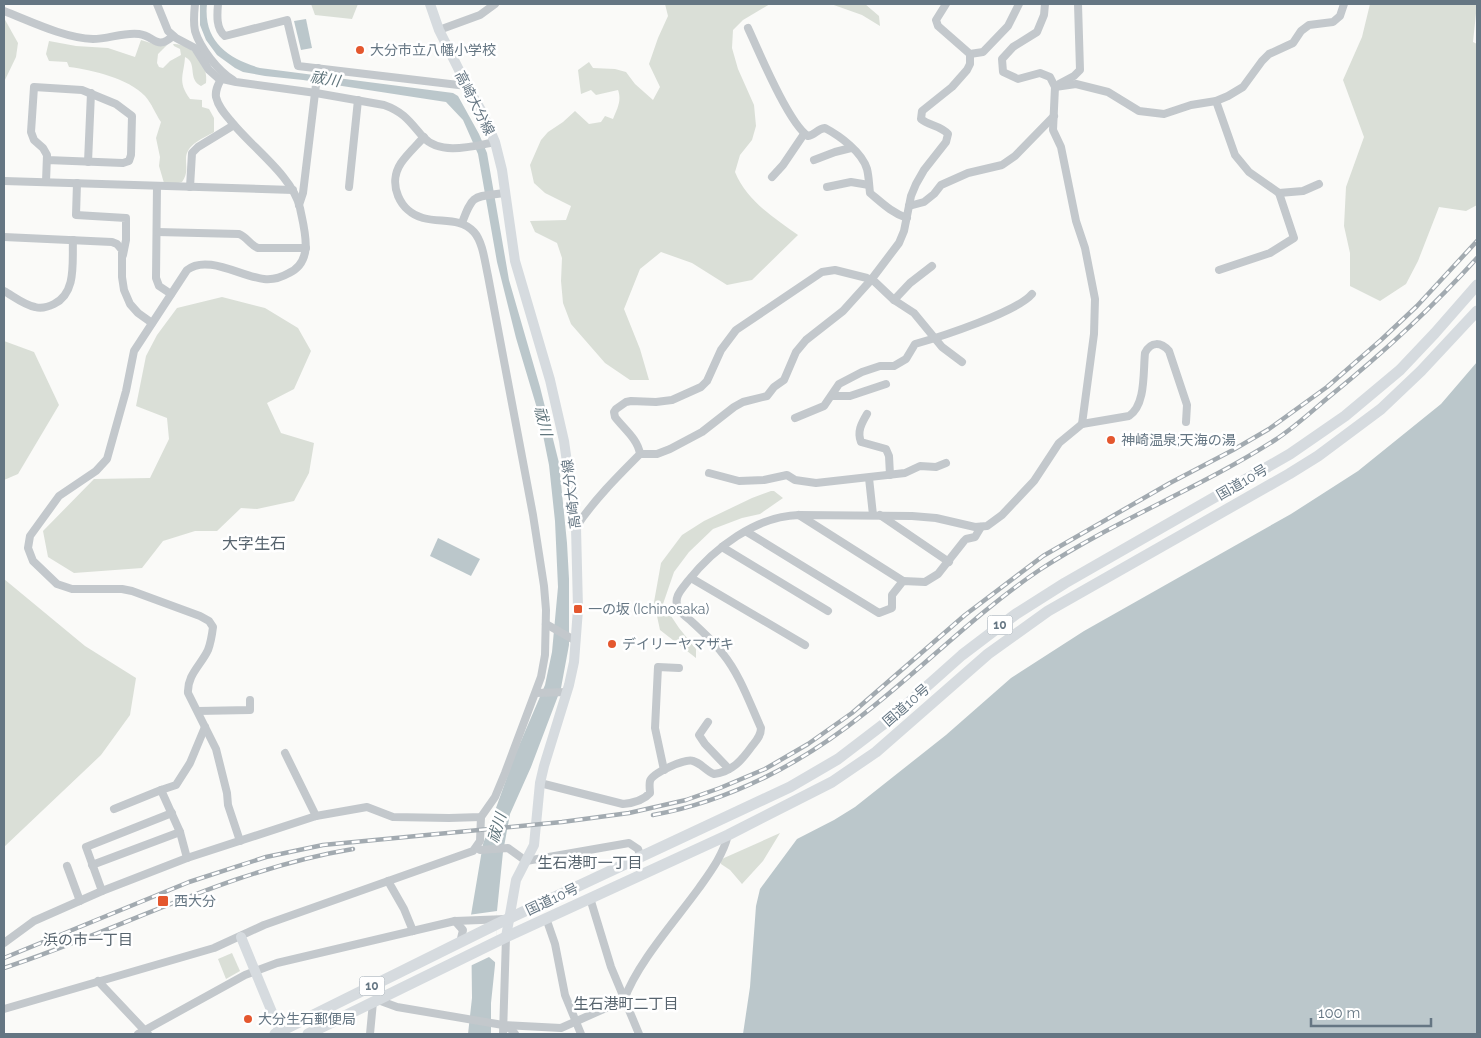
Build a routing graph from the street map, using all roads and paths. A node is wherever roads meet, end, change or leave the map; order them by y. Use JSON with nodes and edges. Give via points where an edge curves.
{"nodes":[{"id":1,"x":158,"y":4,"type":"edge"},
{"id":2,"x":195,"y":4,"type":"edge"},
{"id":3,"x":218,"y":4,"type":"edge"},
{"id":4,"x":430,"y":4,"type":"edge"},
{"id":5,"x":495,"y":4,"type":"edge"},
{"id":6,"x":946,"y":4,"type":"edge"},
{"id":7,"x":1019,"y":4,"type":"edge"},
{"id":8,"x":1046,"y":4,"type":"edge"},
{"id":9,"x":1078,"y":4,"type":"edge"},
{"id":10,"x":1344,"y":4,"type":"edge"},
{"id":11,"x":4,"y":11,"type":"edge"},
{"id":12,"x":748,"y":28,"type":"dead end"},
{"id":13,"x":439,"y":30,"type":"junction"},
{"id":14,"x":173,"y":36,"type":"junction"},
{"id":15,"x":970,"y":54,"type":"junction"},
{"id":16,"x":318,"y":70,"type":"junction"},
{"id":17,"x":221,"y":79,"type":"junction"},
{"id":18,"x":236,"y":82,"type":"junction"},
{"id":19,"x":467,"y":86,"type":"junction"},
{"id":20,"x":1056,"y":87,"type":"junction"},
{"id":21,"x":316,"y":91,"type":"junction"},
{"id":22,"x":91,"y":93,"type":"junction"},
{"id":23,"x":358,"y":100,"type":"junction"},
{"id":24,"x":1216,"y":101,"type":"junction"},
{"id":25,"x":1054,"y":116,"type":"junction"},
{"id":26,"x":234,"y":124,"type":"junction"},
{"id":27,"x":804,"y":134,"type":"junction"},
{"id":28,"x":424,"y":137,"type":"junction"},
{"id":29,"x":491,"y":143,"type":"junction"},
{"id":30,"x":851,"y":148,"type":"junction"},
{"id":31,"x":47,"y":160,"type":"junction"},
{"id":32,"x":814,"y":160,"type":"dead end"},
{"id":33,"x":88,"y":162,"type":"junction"},
{"id":34,"x":772,"y":177,"type":"dead end"},
{"id":35,"x":4,"y":181,"type":"edge"},
{"id":36,"x":46,"y":182,"type":"junction"},
{"id":37,"x":77,"y":183,"type":"junction"},
{"id":38,"x":1319,"y":184,"type":"dead end"},
{"id":39,"x":869,"y":185,"type":"junction"},
{"id":40,"x":157,"y":186,"type":"junction"},
{"id":41,"x":190,"y":187,"type":"junction"},
{"id":42,"x":349,"y":187,"type":"dead end"},
{"id":43,"x":827,"y":187,"type":"dead end"},
{"id":44,"x":293,"y":190,"type":"junction"},
{"id":45,"x":1279,"y":192,"type":"junction"},
{"id":46,"x":503,"y":193,"type":"junction"},
{"id":47,"x":299,"y":205,"type":"junction"},
{"id":48,"x":909,"y":206,"type":"junction"},
{"id":49,"x":908,"y":218,"type":"junction"},
{"id":50,"x":462,"y":223,"type":"junction"},
{"id":51,"x":156,"y":232,"type":"junction"},
{"id":52,"x":4,"y":237,"type":"edge"},
{"id":53,"x":73,"y":240,"type":"junction"},
{"id":54,"x":306,"y":248,"type":"junction"},
{"id":55,"x":122,"y":255,"type":"junction"},
{"id":56,"x":932,"y":266,"type":"dead end"},
{"id":57,"x":1219,"y":270,"type":"dead end"},
{"id":58,"x":871,"y":280,"type":"junction"},
{"id":59,"x":1477,"y":285,"type":"edge"},
{"id":60,"x":4,"y":291,"type":"edge"},
{"id":61,"x":171,"y":294,"type":"junction"},
{"id":62,"x":1032,"y":294,"type":"dead end"},
{"id":63,"x":894,"y":300,"type":"junction"},
{"id":64,"x":1477,"y":311,"type":"edge"},
{"id":65,"x":152,"y":322,"type":"junction"},
{"id":66,"x":936,"y":338,"type":"junction"},
{"id":67,"x":962,"y":362,"type":"dead end"},
{"id":68,"x":886,"y":384,"type":"dead end"},
{"id":69,"x":832,"y":396,"type":"junction"},
{"id":70,"x":867,"y":414,"type":"dead end"},
{"id":71,"x":795,"y":418,"type":"dead end"},
{"id":72,"x":1186,"y":422,"type":"dead end"},
{"id":73,"x":1082,"y":424,"type":"junction"},
{"id":74,"x":640,"y":454,"type":"junction"},
{"id":75,"x":946,"y":463,"type":"dead end"},
{"id":76,"x":709,"y":473,"type":"dead end"},
{"id":77,"x":890,"y":475,"type":"junction"},
{"id":78,"x":870,"y":478,"type":"junction"},
{"id":79,"x":799,"y":515,"type":"junction"},
{"id":80,"x":876,"y":515,"type":"junction"},
{"id":81,"x":576,"y":527,"type":"junction"},
{"id":82,"x":981,"y":527,"type":"junction"},
{"id":83,"x":746,"y":532,"type":"junction"},
{"id":84,"x":722,"y":548,"type":"junction"},
{"id":85,"x":948,"y":562,"type":"junction"},
{"id":86,"x":691,"y":578,"type":"junction"},
{"id":87,"x":903,"y":581,"type":"junction"},
{"id":88,"x":828,"y":611,"type":"dead end"},
{"id":89,"x":548,"y":626,"type":"junction"},
{"id":90,"x":573,"y":639,"type":"junction"},
{"id":91,"x":805,"y":646,"type":"dead end"},
{"id":92,"x":678,"y":668,"type":"dead end"},
{"id":93,"x":564,"y":692,"type":"junction"},
{"id":94,"x":538,"y":693,"type":"junction"},
{"id":95,"x":250,"y":700,"type":"dead end"},
{"id":96,"x":198,"y":711,"type":"junction"},
{"id":97,"x":708,"y":722,"type":"dead end"},
{"id":98,"x":205,"y":727,"type":"junction"},
{"id":99,"x":285,"y":753,"type":"dead end"},
{"id":100,"x":729,"y":769,"type":"junction"},
{"id":101,"x":664,"y":770,"type":"junction"},
{"id":102,"x":540,"y":783,"type":"junction"},
{"id":103,"x":161,"y":790,"type":"junction"},
{"id":104,"x":114,"y":809,"type":"dead end"},
{"id":105,"x":172,"y":813,"type":"junction"},
{"id":106,"x":316,"y":816,"type":"junction"},
{"id":107,"x":481,"y":817,"type":"junction"},
{"id":108,"x":180,"y":832,"type":"junction"},
{"id":109,"x":728,"y":835,"type":"junction"},
{"id":110,"x":240,"y":841,"type":"junction"},
{"id":111,"x":478,"y":849,"type":"junction"},
{"id":112,"x":641,"y":857,"type":"junction"},
{"id":113,"x":187,"y":858,"type":"junction"},
{"id":114,"x":526,"y":861,"type":"junction"},
{"id":115,"x":92,"y":865,"type":"junction"},
{"id":116,"x":67,"y":866,"type":"dead end"},
{"id":117,"x":388,"y":881,"type":"junction"},
{"id":118,"x":102,"y":892,"type":"junction"},
{"id":119,"x":590,"y":898,"type":"junction"},
{"id":120,"x":80,"y":901,"type":"junction"},
{"id":121,"x":546,"y":918,"type":"junction"},
{"id":122,"x":509,"y":919,"type":"junction"},
{"id":123,"x":454,"y":921,"type":"junction"},
{"id":124,"x":497,"y":921,"type":"junction"},
{"id":125,"x":413,"y":931,"type":"junction"},
{"id":126,"x":241,"y":937,"type":"junction"},
{"id":127,"x":501,"y":939,"type":"junction"},
{"id":128,"x":464,"y":941,"type":"junction"},
{"id":129,"x":4,"y":943,"type":"edge"},
{"id":130,"x":255,"y":970,"type":"junction"},
{"id":131,"x":98,"y":981,"type":"junction"},
{"id":132,"x":624,"y":1000,"type":"junction"},
{"id":133,"x":376,"y":1001,"type":"junction"},
{"id":134,"x":4,"y":1009,"type":"edge"},
{"id":135,"x":576,"y":1022,"type":"junction"},
{"id":136,"x":503,"y":1025,"type":"junction"},
{"id":137,"x":561,"y":1028,"type":"junction"},
{"id":138,"x":144,"y":1033,"type":"edge"},
{"id":139,"x":279,"y":1034,"type":"edge"},
{"id":140,"x":308,"y":1034,"type":"edge"},
{"id":141,"x":370,"y":1034,"type":"edge"},
{"id":142,"x":503,"y":1034,"type":"edge"},
{"id":143,"x":515,"y":1034,"type":"edge"},
{"id":144,"x":548,"y":1034,"type":"edge"},
{"id":145,"x":581,"y":1034,"type":"edge"},
{"id":146,"x":639,"y":1034,"type":"edge"}],
"edges":[{"from":1,"to":14,"type":"street","via":[[164,24]]},
{"from":2,"to":18,"type":"street","via":[[194,25],[199,41],[218,68]]},
{"from":3,"to":16,"type":"street","via":[[217,18],[225,36],[287,20],[298,66]]},
{"from":4,"to":13,"type":"main road","name":"高崎大分線"},
{"from":5,"to":13,"type":"street","via":[[480,15]]},
{"from":6,"to":15,"type":"street","via":[[936,20],[938,26]]},
{"from":7,"to":15,"type":"street","via":[[1008,26],[983,52]]},
{"from":8,"to":20,"type":"street","via":[[1037,32],[1012,47],[1002,59],[1003,72],[1018,79],[1040,73],[1050,77]]},
{"from":9,"to":20,"type":"street","via":[[1080,70]]},
{"from":10,"to":24,"type":"street","via":[[1340,16],[1333,22],[1309,25],[1293,44],[1269,54],[1243,87]]},
{"from":11,"to":14,"type":"street","via":[[88,38],[140,34],[164,43]]},
{"from":12,"to":27,"type":"street","via":[[788,111]]},
{"from":13,"to":19,"type":"main road","name":"高崎大分線"},
{"from":14,"to":17,"type":"street","via":[[195,48],[209,70]]},
{"from":15,"to":48,"type":"street","via":[[967,70],[922,111],[921,119],[925,123],[943,128],[948,134],[946,142],[916,184]]},
{"from":16,"to":19,"type":"street"},
{"from":16,"to":21,"type":"street"},
{"from":17,"to":18,"type":"street"},
{"from":17,"to":26,"type":"street","via":[[216,97]]},
{"from":18,"to":21,"type":"street"},
{"from":19,"to":29,"type":"main road","name":"高崎大分線","via":[[482,112]]},
{"from":20,"to":24,"type":"street","via":[[1076,84],[1108,92],[1139,111],[1164,114]]},
{"from":20,"to":25,"type":"street"},
{"from":21,"to":23,"type":"street"},
{"from":21,"to":47,"type":"street"},
{"from":22,"to":31,"type":"street","via":[[78,89],[34,87],[31,132],[34,140],[46,151]]},
{"from":22,"to":33,"type":"street"},
{"from":22,"to":33,"type":"street","via":[[116,104],[132,116],[131,155],[129,161],[123,163]]},
{"from":23,"to":28,"type":"street","via":[[395,109]]},
{"from":23,"to":42,"type":"street"},
{"from":24,"to":45,"type":"street","via":[[1235,155],[1249,172]]},
{"from":25,"to":48,"type":"street","via":[[1002,165],[968,173],[941,185],[924,202]]},
{"from":25,"to":73,"type":"street","via":[[1053,130],[1061,147],[1095,299],[1094,334]]},
{"from":26,"to":41,"type":"street","via":[[192,153]]},
{"from":26,"to":44,"type":"street"},
{"from":27,"to":30,"type":"street","via":[[813,135],[819,128],[825,128]]},
{"from":27,"to":34,"type":"street"},
{"from":28,"to":29,"type":"street","via":[[443,147]]},
{"from":28,"to":50,"type":"street","via":[[398,170],[395,186],[400,202],[406,210],[421,218]]},
{"from":29,"to":46,"type":"main road","name":"高崎大分線"},
{"from":30,"to":32,"type":"street"},
{"from":30,"to":39,"type":"street","via":[[866,166]]},
{"from":31,"to":33,"type":"street"},
{"from":31,"to":36,"type":"street"},
{"from":35,"to":36,"type":"street"},
{"from":36,"to":37,"type":"street"},
{"from":37,"to":40,"type":"street"},
{"from":37,"to":55,"type":"street","via":[[76,215],[126,218]]},
{"from":38,"to":45,"type":"street","via":[[1303,191]]},
{"from":39,"to":43,"type":"street","via":[[851,182]]},
{"from":39,"to":49,"type":"street","via":[[870,193],[886,207]]},
{"from":40,"to":41,"type":"street"},
{"from":40,"to":51,"type":"street"},
{"from":41,"to":44,"type":"street"},
{"from":44,"to":47,"type":"street"},
{"from":45,"to":57,"type":"street","via":[[1294,238],[1270,253]]},
{"from":46,"to":50,"type":"street","via":[[470,202]]},
{"from":46,"to":81,"type":"main road","name":"高崎大分線","via":[[515,261],[562,432]]},
{"from":47,"to":54,"type":"street"},
{"from":48,"to":49,"type":"street"},
{"from":49,"to":58,"type":"street","via":[[899,243]]},
{"from":50,"to":89,"type":"street","via":[[478,237],[488,276],[543,576]]},
{"from":51,"to":54,"type":"street","via":[[238,234],[258,248]]},
{"from":51,"to":61,"type":"street","via":[[156,280]]},
{"from":52,"to":53,"type":"street"},
{"from":53,"to":55,"type":"street","via":[[112,242],[122,250]]},
{"from":53,"to":60,"type":"street","via":[[71,283],[60,301],[48,307],[35,308]]},
{"from":54,"to":61,"type":"street","via":[[300,265],[294,271],[270,279],[210,265],[195,265],[187,270]]},
{"from":55,"to":65,"type":"street","via":[[126,296],[133,309]]},
{"from":56,"to":63,"type":"street"},
{"from":58,"to":63,"type":"street"},
{"from":58,"to":74,"type":"street","via":[[796,352],[786,378],[767,396],[743,402],[702,432],[670,449],[657,454]]},
{"from":58,"to":74,"type":"street","via":[[835,270],[817,275],[736,330],[701,387],[672,400],[621,404],[614,412],[615,417]]},
{"from":59,"to":112,"type":"highway","name":"国道10号","number":"10","via":[[1400,370],[1308,442],[1016,614],[962,655],[838,760],[790,787]]},
{"from":61,"to":65,"type":"street"},
{"from":62,"to":66,"type":"street","via":[[1026,301]]},
{"from":63,"to":66,"type":"street","via":[[914,313]]},
{"from":64,"to":109,"type":"highway","name":"国道10号","number":"10","via":[[1381,409],[1318,456],[1048,611],[988,654],[857,766],[804,798]]},
{"from":65,"to":96,"type":"street","via":[[134,351],[107,459],[96,471],[59,496],[33,531],[28,548],[37,566],[65,588],[132,591],[209,621],[213,627],[212,638],[188,686]]},
{"from":66,"to":67,"type":"street","via":[[942,347]]},
{"from":66,"to":69,"type":"street","via":[[915,344],[906,359],[894,366],[880,366],[838,384]]},
{"from":68,"to":69,"type":"street","via":[[850,396]]},
{"from":69,"to":71,"type":"street","via":[[824,406]]},
{"from":70,"to":77,"type":"street","via":[[858,435],[861,442],[886,449]]},
{"from":72,"to":73,"type":"street","via":[[1187,405],[1169,351],[1159,343],[1147,350],[1141,394],[1133,413]]},
{"from":73,"to":82,"type":"street","via":[[1059,443],[1034,481],[1002,515]]},
{"from":74,"to":81,"type":"street","via":[[618,474]]},
{"from":75,"to":77,"type":"street","via":[[936,467],[920,466],[905,474]]},
{"from":76,"to":78,"type":"street","via":[[739,481],[787,475],[795,480],[816,483]]},
{"from":77,"to":78,"type":"street"},
{"from":78,"to":80,"type":"street"},
{"from":79,"to":80,"type":"street"},
{"from":79,"to":83,"type":"street","via":[[783,516]]},
{"from":79,"to":87,"type":"street"},
{"from":80,"to":82,"type":"street","via":[[936,518]]},
{"from":80,"to":85,"type":"street"},
{"from":81,"to":90,"type":"main road","name":"高崎大分線","via":[[578,594]]},
{"from":82,"to":85,"type":"street","via":[[975,537],[964,541]]},
{"from":83,"to":84,"type":"street"},
{"from":83,"to":87,"type":"street","via":[[879,613],[892,608],[892,595]]},
{"from":84,"to":86,"type":"street"},
{"from":84,"to":88,"type":"street"},
{"from":85,"to":87,"type":"street","via":[[925,582]]},
{"from":86,"to":91,"type":"street"},
{"from":86,"to":100,"type":"street","via":[[677,596],[677,607],[723,654],[761,728],[759,737],[743,759]]},
{"from":89,"to":90,"type":"street"},
{"from":89,"to":94,"type":"street"},
{"from":90,"to":93,"type":"main road","name":"高崎大分線","via":[[574,662]]},
{"from":92,"to":101,"type":"street","via":[[658,667],[655,728]]},
{"from":93,"to":94,"type":"street"},
{"from":93,"to":102,"type":"main road","name":"高崎大分線"},
{"from":94,"to":107,"type":"street","via":[[495,797]]},
{"from":95,"to":96,"type":"street","via":[[250,710]]},
{"from":96,"to":98,"type":"street"},
{"from":97,"to":100,"type":"street","via":[[699,736]]},
{"from":98,"to":103,"type":"street","via":[[176,785]]},
{"from":98,"to":110,"type":"street","via":[[216,749]]},
{"from":99,"to":106,"type":"street"},
{"from":100,"to":101,"type":"street","via":[[714,774],[690,760]]},
{"from":101,"to":102,"type":"street","via":[[653,777],[646,797],[622,804]]},
{"from":102,"to":114,"type":"main road","name":"高崎大分線","via":[[534,845]]},
{"from":103,"to":104,"type":"street"},
{"from":103,"to":105,"type":"street"},
{"from":105,"to":108,"type":"street"},
{"from":105,"to":115,"type":"street","via":[[86,847]]},
{"from":106,"to":107,"type":"street","via":[[367,807],[393,817]]},
{"from":106,"to":110,"type":"street"},
{"from":107,"to":111,"type":"street"},
{"from":108,"to":113,"type":"street"},
{"from":108,"to":115,"type":"street"},
{"from":109,"to":119,"type":"highway","name":"国道10号","number":"10"},
{"from":109,"to":132,"type":"street","via":[[718,861],[653,951]]},
{"from":110,"to":113,"type":"street"},
{"from":111,"to":114,"type":"street","via":[[508,848]]},
{"from":111,"to":117,"type":"street"},
{"from":112,"to":114,"type":"street","via":[[638,849],[629,843]]},
{"from":112,"to":122,"type":"highway","name":"国道10号","number":"10"},
{"from":113,"to":118,"type":"street"},
{"from":114,"to":122,"type":"main road","name":"高崎大分線","via":[[514,889]]},
{"from":115,"to":118,"type":"street"},
{"from":116,"to":120,"type":"street"},
{"from":117,"to":125,"type":"street"},
{"from":117,"to":126,"type":"street","via":[[264,925]]},
{"from":118,"to":120,"type":"street"},
{"from":119,"to":121,"type":"highway","name":"国道10号","number":"10"},
{"from":119,"to":132,"type":"street"},
{"from":120,"to":129,"type":"street","via":[[34,921]]},
{"from":121,"to":127,"type":"highway","name":"国道10号","number":"10"},
{"from":121,"to":135,"type":"street","via":[[555,944],[565,995]]},
{"from":122,"to":124,"type":"highway","name":"国道10号","number":"10"},
{"from":122,"to":127,"type":"main road","name":"高崎大分線"},
{"from":123,"to":124,"type":"street"},
{"from":123,"to":125,"type":"street"},
{"from":123,"to":128,"type":"street","via":[[462,930]]},
{"from":124,"to":128,"type":"highway","name":"国道10号","number":"10"},
{"from":125,"to":130,"type":"street"},
{"from":126,"to":130,"type":"main road"},
{"from":126,"to":131,"type":"street"},
{"from":127,"to":133,"type":"highway","name":"国道10号","number":"10"},
{"from":127,"to":136,"type":"street"},
{"from":128,"to":139,"type":"highway","name":"国道10号","number":"10"},
{"from":130,"to":138,"type":"street"},
{"from":130,"to":139,"type":"main road"},
{"from":131,"to":134,"type":"street"},
{"from":131,"to":138,"type":"street"},
{"from":132,"to":135,"type":"street"},
{"from":132,"to":146,"type":"street"},
{"from":133,"to":136,"type":"street","via":[[397,1008]]},
{"from":133,"to":140,"type":"highway","name":"国道10号","number":"10"},
{"from":133,"to":141,"type":"street"},
{"from":135,"to":137,"type":"street"},
{"from":135,"to":145,"type":"street"},
{"from":136,"to":137,"type":"street"},
{"from":136,"to":142,"type":"street"},
{"from":136,"to":143,"type":"street"},
{"from":137,"to":144,"type":"street"}]}
